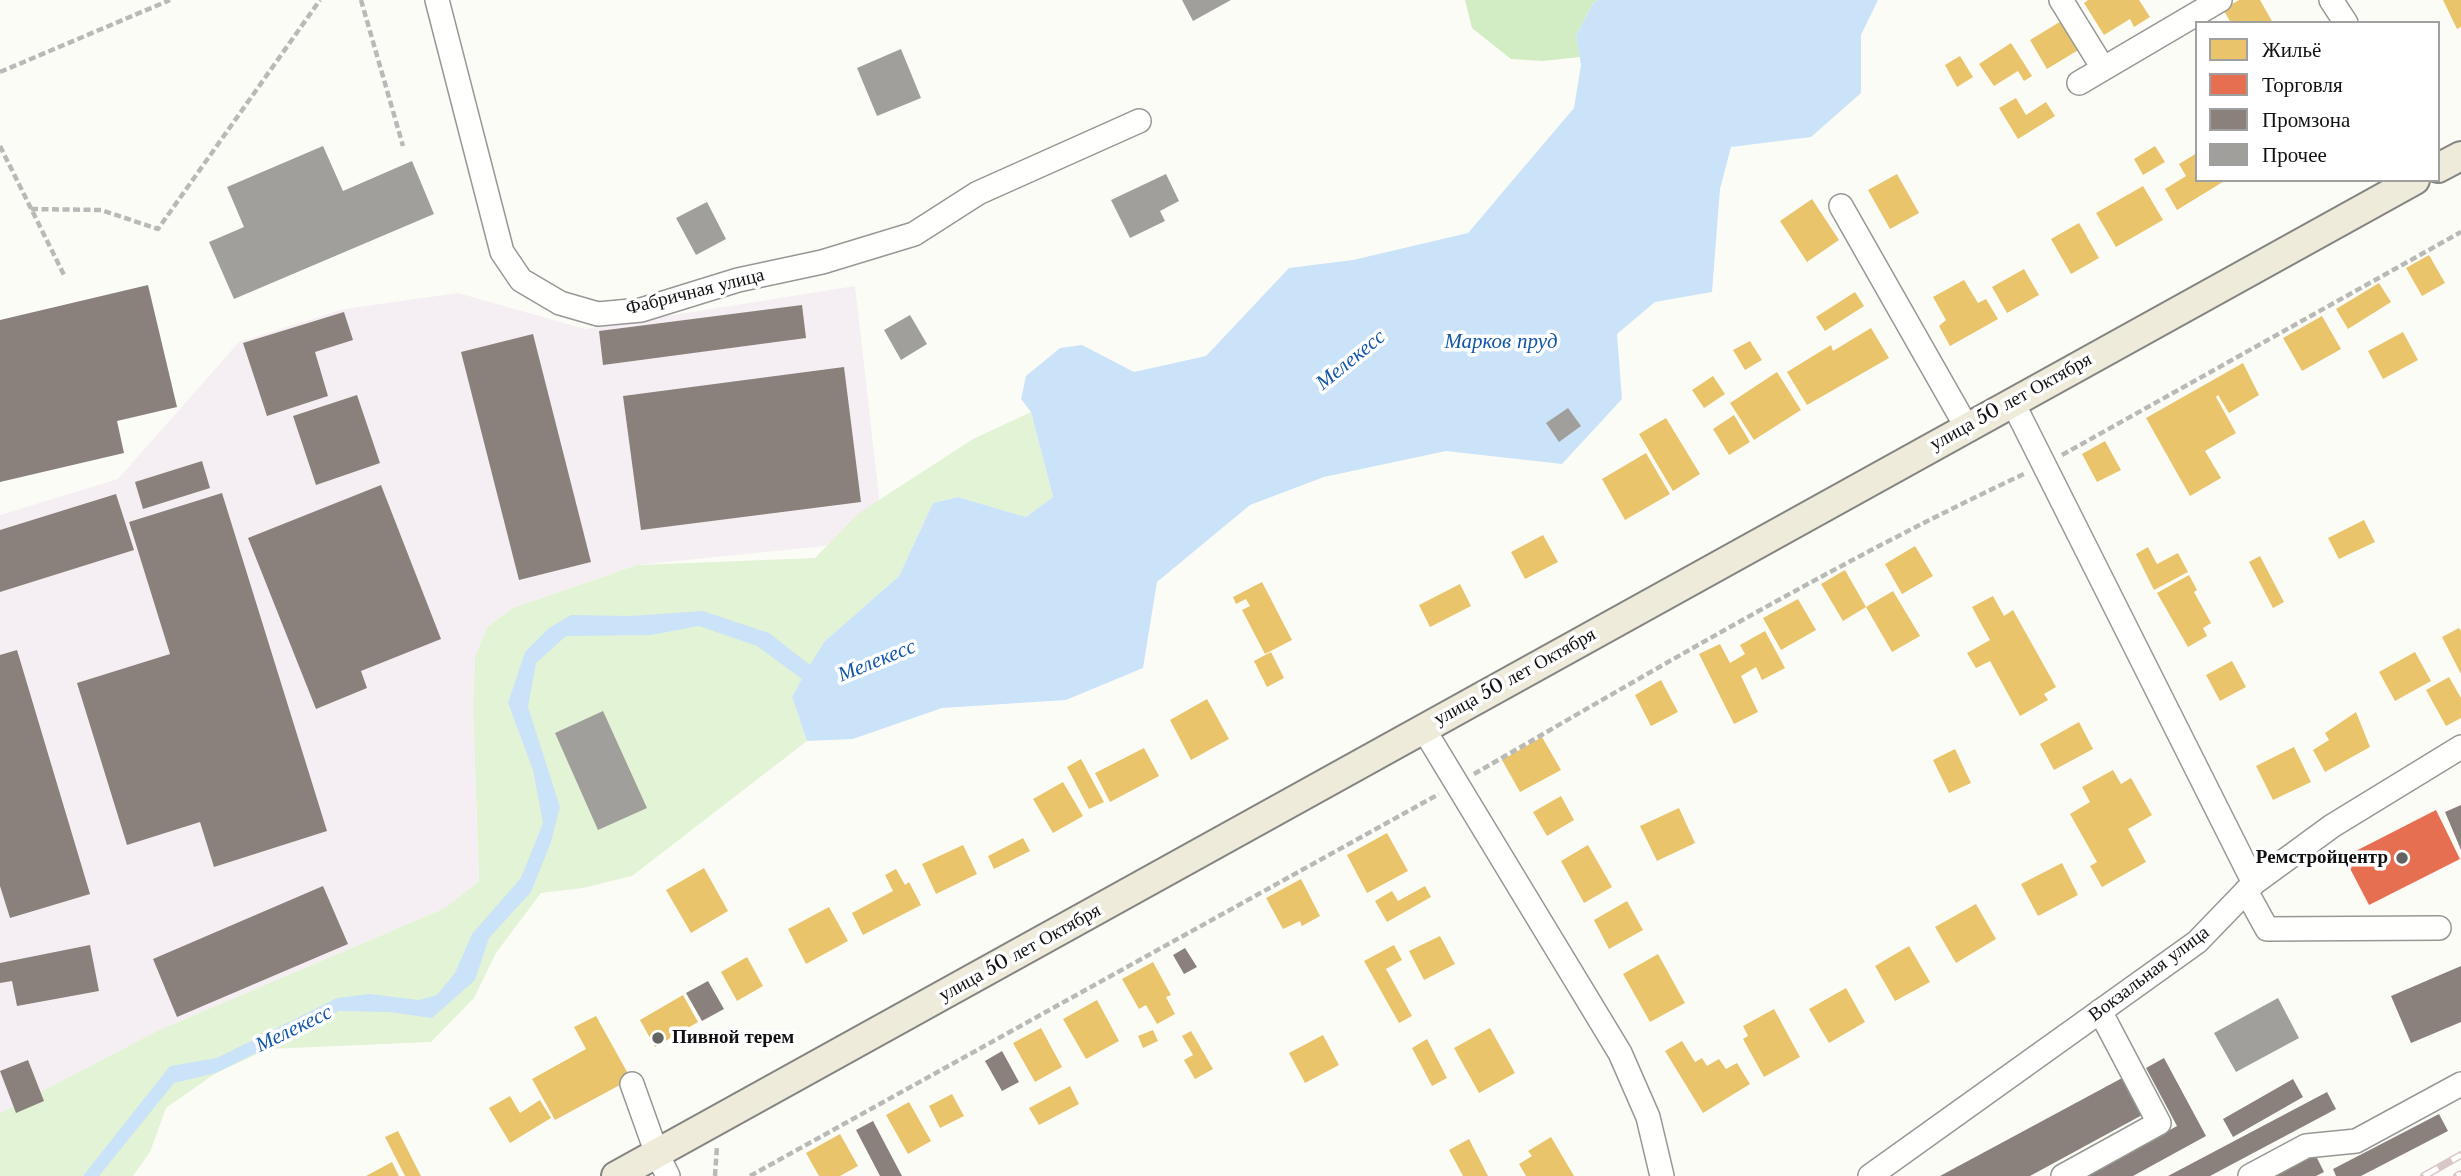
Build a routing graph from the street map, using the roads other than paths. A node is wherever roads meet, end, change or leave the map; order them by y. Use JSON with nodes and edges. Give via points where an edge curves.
{"nodes":[{"id":1,"x":437,"y":0,"type":"edge"},
{"id":2,"x":2061,"y":0,"type":"edge"},
{"id":3,"x":2220,"y":0,"type":"edge"},
{"id":4,"x":2331,"y":0,"type":"edge"},
{"id":5,"x":2345,"y":21,"type":"edge"},
{"id":6,"x":2103,"y":68,"type":"junction"},
{"id":7,"x":2079,"y":83,"type":"dead end"},
{"id":8,"x":1139,"y":121,"type":"dead end"},
{"id":9,"x":2461,"y":156,"type":"edge"},
{"id":10,"x":2440,"y":167,"type":"edge"},
{"id":11,"x":2411,"y":182,"type":"edge"},
{"id":12,"x":1841,"y":206,"type":"dead end"},
{"id":13,"x":2012,"y":401,"type":"junction"},
{"id":14,"x":1966,"y":426,"type":"junction"},
{"id":15,"x":1423,"y":728,"type":"junction"},
{"id":16,"x":2461,"y":747,"type":"edge"},
{"id":17,"x":2250,"y":887,"type":"junction"},
{"id":18,"x":2439,"y":928,"type":"dead end"},
{"id":19,"x":2100,"y":1012,"type":"junction"},
{"id":20,"x":632,"y":1084,"type":"dead end"},
{"id":21,"x":2461,"y":1084,"type":"edge"},
{"id":22,"x":663,"y":1165,"type":"edge"},
{"id":23,"x":616,"y":1176,"type":"edge"},
{"id":24,"x":1662,"y":1176,"type":"edge"},
{"id":25,"x":1870,"y":1176,"type":"edge"},
{"id":26,"x":2063,"y":1176,"type":"edge"},
{"id":27,"x":2250,"y":1176,"type":"edge"}],
"edges":[{"from":1,"to":8,"type":"street","name":"Фабричная улица","via":[[502,252],[521,280],[560,303],[598,314],[640,310],[914,234],[978,193]]},
{"from":2,"to":6,"type":"street"},
{"from":3,"to":6,"type":"street"},
{"from":4,"to":5,"type":"street"},
{"from":6,"to":7,"type":"street"},
{"from":9,"to":10,"type":"main road"},
{"from":11,"to":13,"type":"main road","name":"улица 50 лет Октября"},
{"from":12,"to":14,"type":"street"},
{"from":13,"to":14,"type":"main road","name":"улица 50 лет Октября"},
{"from":13,"to":17,"type":"street"},
{"from":14,"to":15,"type":"main road","name":"улица 50 лет Октября"},
{"from":15,"to":22,"type":"main road","name":"улица 50 лет Октября"},
{"from":15,"to":24,"type":"street","via":[[1620,1053],[1648,1117]]},
{"from":16,"to":17,"type":"street","name":"Вокзальная улица","via":[[2332,826]]},
{"from":17,"to":18,"type":"street","via":[[2267,929]]},
{"from":17,"to":19,"type":"street","name":"Вокзальная улица","via":[[2197,942]]},
{"from":19,"to":25,"type":"street","name":"Вокзальная улица"},
{"from":19,"to":26,"type":"street","via":[[2159,1123]]},
{"from":20,"to":22,"type":"street"},
{"from":21,"to":27,"type":"street","via":[[2356,1141],[2306,1146]]},
{"from":22,"to":23,"type":"main road","name":"улица 50 лет Октября"}]}
